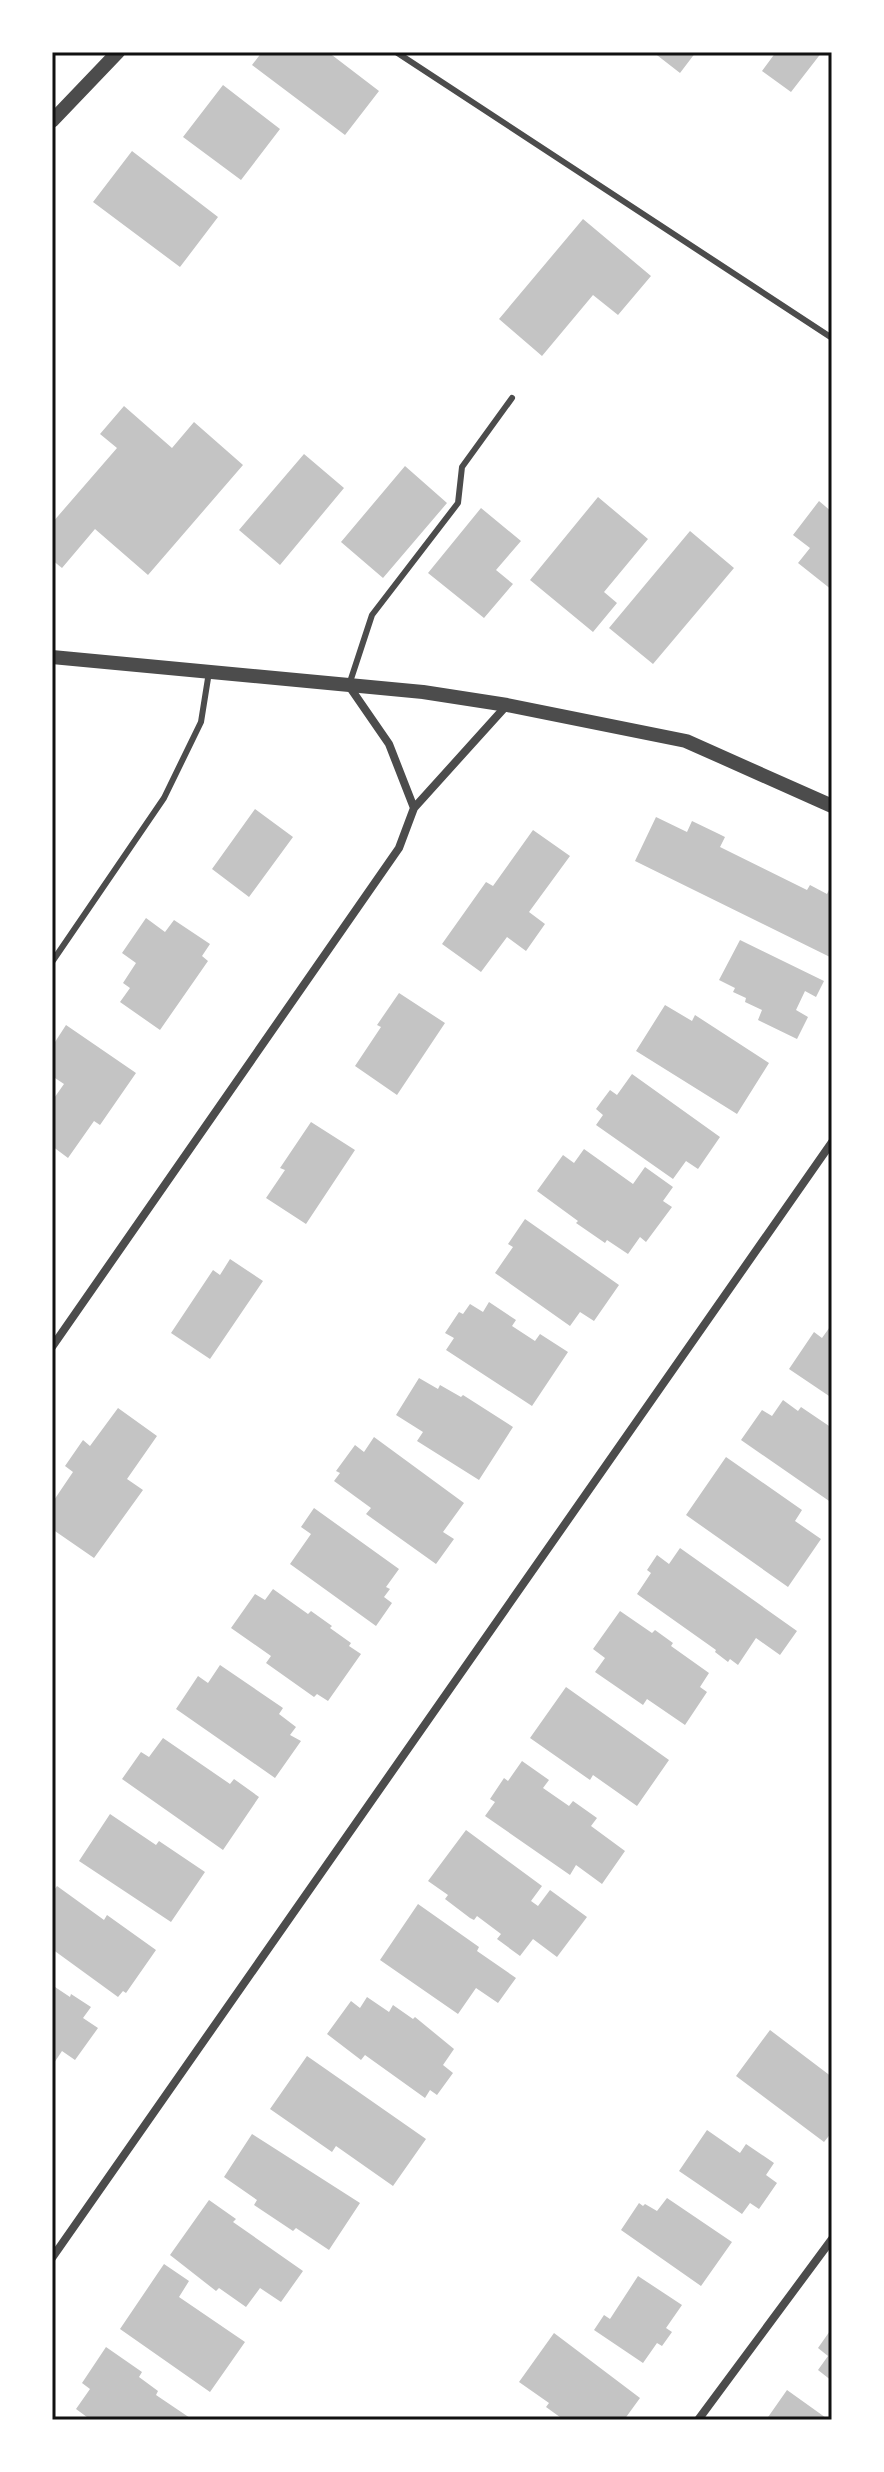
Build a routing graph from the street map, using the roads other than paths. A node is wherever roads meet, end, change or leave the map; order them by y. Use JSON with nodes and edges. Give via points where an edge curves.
{"nodes":[{"id":1,"x":118,"y":52,"type":"edge"},
{"id":2,"x":396,"y":52,"type":"edge"},
{"id":3,"x":52,"y":121,"type":"edge"},
{"id":4,"x":832,"y":338,"type":"edge"},
{"id":5,"x":512,"y":398,"type":"dead end"},
{"id":6,"x":52,"y":657,"type":"edge"},
{"id":7,"x":209,"y":672,"type":"junction"},
{"id":8,"x":349,"y":685,"type":"junction"},
{"id":9,"x":507,"y":705,"type":"junction"},
{"id":10,"x":832,"y":806,"type":"edge"},
{"id":11,"x":414,"y":808,"type":"junction"},
{"id":12,"x":52,"y":962,"type":"edge"},
{"id":13,"x":832,"y":1142,"type":"edge"},
{"id":14,"x":52,"y":1347,"type":"edge"},
{"id":15,"x":832,"y":2239,"type":"edge"},
{"id":16,"x":52,"y":2258,"type":"edge"},
{"id":17,"x":698,"y":2420,"type":"edge"}],
"edges":[{"from":1,"to":3,"type":"street"},
{"from":2,"to":4,"type":"lane"},
{"from":5,"to":8,"type":"lane","via":[[462,467],[458,503],[372,615]]},
{"from":6,"to":7,"type":"street"},
{"from":7,"to":8,"type":"street"},
{"from":7,"to":12,"type":"lane","via":[[201,722],[164,798]]},
{"from":8,"to":9,"type":"street"},
{"from":8,"to":11,"type":"street","via":[[389,744]]},
{"from":9,"to":10,"type":"street","via":[[686,741]]},
{"from":9,"to":11,"type":"street"},
{"from":11,"to":14,"type":"street","via":[[399,848]]},
{"from":13,"to":16,"type":"street"},
{"from":15,"to":17,"type":"street"}]}
